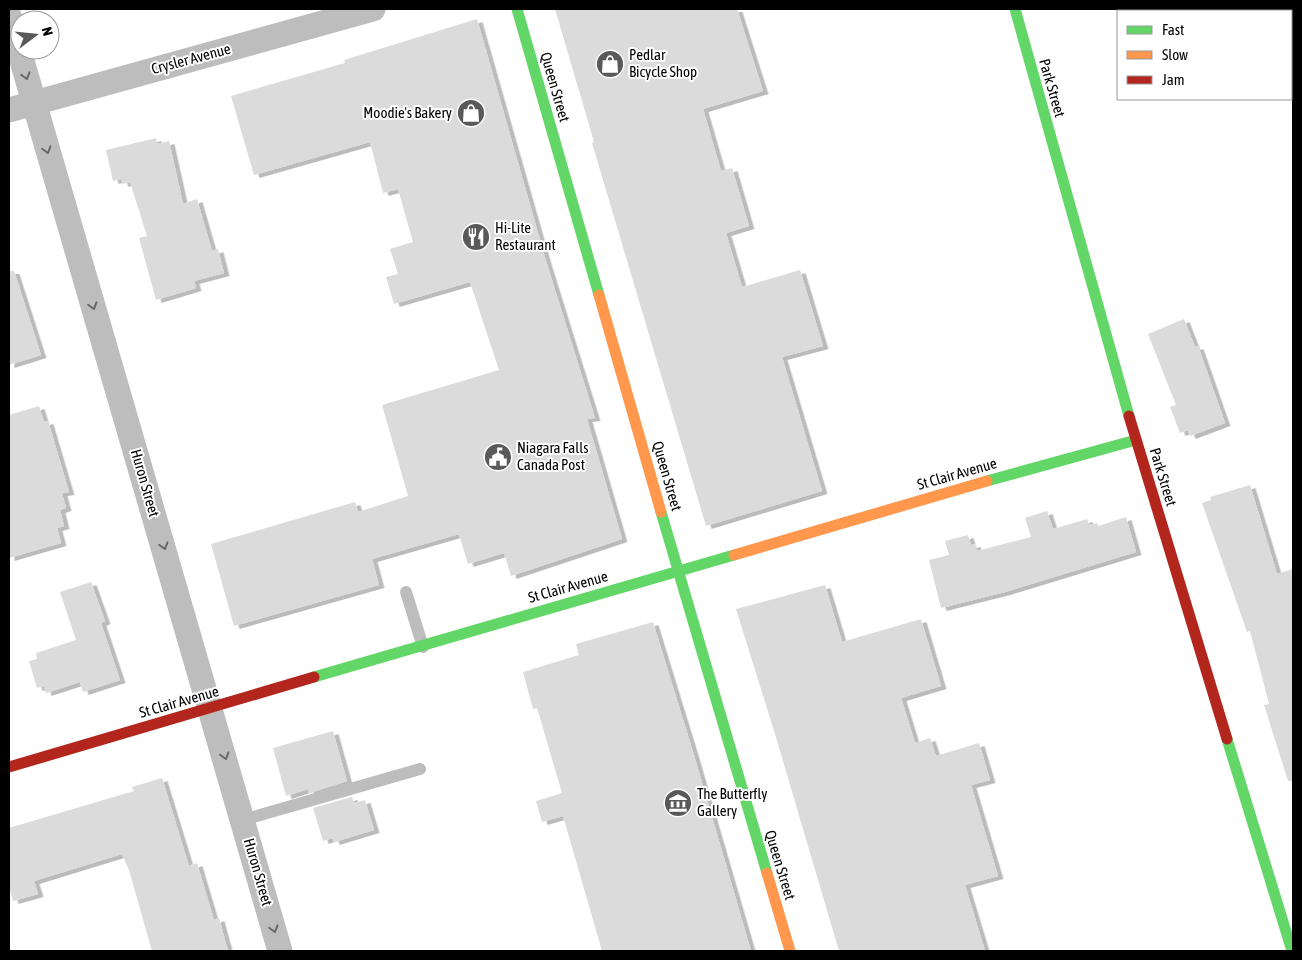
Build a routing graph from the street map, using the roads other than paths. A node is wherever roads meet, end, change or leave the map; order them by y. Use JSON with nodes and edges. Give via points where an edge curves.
{"nodes":[{"id":1,"x":373,"y":9,"type":"edge"},
{"id":2,"x":517,"y":9,"type":"edge"},
{"id":3,"x":1014,"y":9,"type":"edge"},
{"id":4,"x":9,"y":16,"type":"edge"},
{"id":5,"x":34,"y":103,"type":"junction"},
{"id":6,"x":9,"y":110,"type":"edge"},
{"id":7,"x":1136,"y":440,"type":"junction"},
{"id":8,"x":678,"y":571,"type":"junction"},
{"id":9,"x":406,"y":592,"type":"dead end"},
{"id":10,"x":423,"y":647,"type":"junction"},
{"id":11,"x":211,"y":709,"type":"junction"},
{"id":12,"x":9,"y":767,"type":"edge"},
{"id":13,"x":420,"y":769,"type":"dead end"},
{"id":14,"x":243,"y":820,"type":"junction"},
{"id":15,"x":280,"y":951,"type":"edge"},
{"id":16,"x":790,"y":951,"type":"edge"},
{"id":17,"x":1292,"y":951,"type":"edge"}],
"edges":[{"from":1,"to":5,"type":"street","name":"Crysler Avenue"},
{"from":2,"to":8,"type":"street","name":"Queen Street"},
{"from":3,"to":7,"type":"street","name":"Park Street"},
{"from":4,"to":5,"type":"street","name":"Huron Street","one_way":true},
{"from":5,"to":6,"type":"street","name":"Crysler Avenue"},
{"from":5,"to":11,"type":"street","name":"Huron Street","one_way":true},
{"from":7,"to":8,"type":"street","name":"St Clair Avenue"},
{"from":7,"to":17,"type":"street","name":"Park Street"},
{"from":8,"to":10,"type":"street","name":"St Clair Avenue"},
{"from":8,"to":16,"type":"street","name":"Queen Street"},
{"from":9,"to":10,"type":"lane"},
{"from":10,"to":11,"type":"street","name":"St Clair Avenue"},
{"from":11,"to":12,"type":"street","name":"St Clair Avenue"},
{"from":11,"to":14,"type":"street","name":"Huron Street","one_way":true},
{"from":13,"to":14,"type":"lane"},
{"from":14,"to":15,"type":"street","name":"Huron Street","one_way":true}]}
